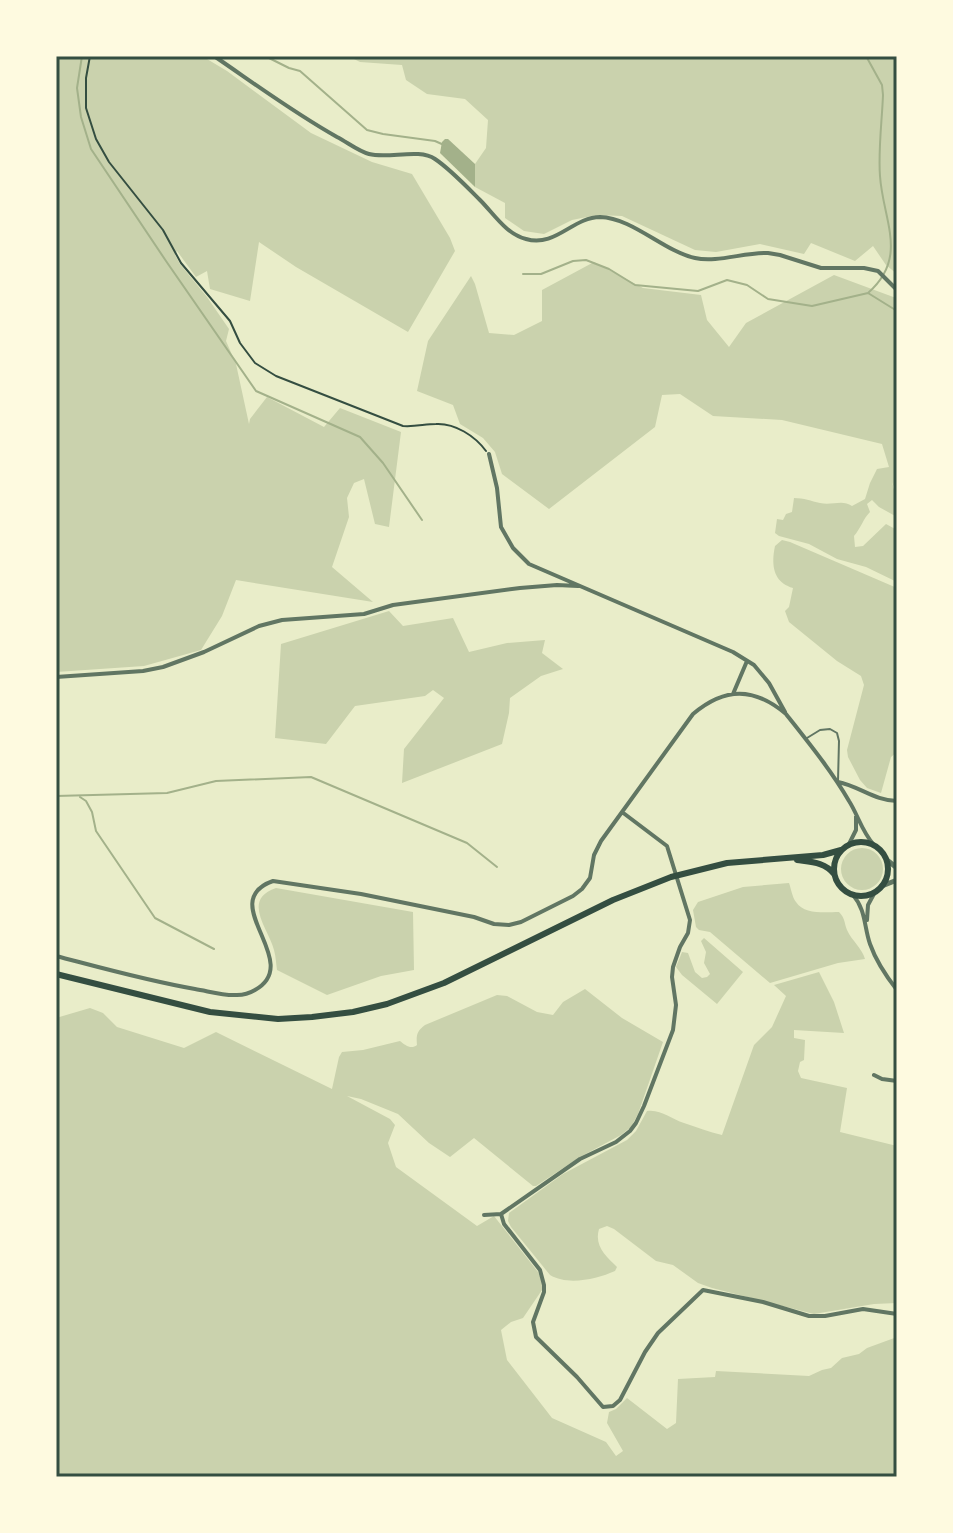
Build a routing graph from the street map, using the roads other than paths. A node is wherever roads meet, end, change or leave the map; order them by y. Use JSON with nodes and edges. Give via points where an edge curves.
{"nodes":[{"id":1,"x":214,"y":56,"type":"edge"},
{"id":2,"x":897,"y":290,"type":"edge"},
{"id":3,"x":489,"y":454,"type":"road end"},
{"id":4,"x":578,"y":586,"type":"junction"},
{"id":5,"x":747,"y":661,"type":"junction"},
{"id":6,"x":56,"y":677,"type":"edge"},
{"id":7,"x":733,"y":694,"type":"junction"},
{"id":8,"x":786,"y":714,"type":"junction"},
{"id":9,"x":806,"y":739,"type":"junction"},
{"id":10,"x":838,"y":782,"type":"junction"},
{"id":11,"x":897,"y":801,"type":"edge"},
{"id":12,"x":622,"y":812,"type":"junction"},
{"id":13,"x":856,"y":814,"type":"junction"},
{"id":14,"x":849,"y":844,"type":"junction"},
{"id":15,"x":874,"y":845,"type":"junction"},
{"id":16,"x":841,"y":850,"type":"junction"},
{"id":17,"x":782,"y":858,"type":"junction"},
{"id":18,"x":887,"y":860,"type":"junction"},
{"id":19,"x":897,"y":868,"type":"edge"},
{"id":20,"x":834,"y":874,"type":"junction"},
{"id":21,"x":897,"y":880,"type":"edge"},
{"id":22,"x":882,"y":886,"type":"junction"},
{"id":23,"x":875,"y":892,"type":"junction"},
{"id":24,"x":853,"y":895,"type":"junction"},
{"id":25,"x":867,"y":926,"type":"junction"},
{"id":26,"x":56,"y":956,"type":"edge"},
{"id":27,"x":56,"y":974,"type":"edge"},
{"id":28,"x":897,"y":990,"type":"edge"},
{"id":29,"x":874,"y":1075,"type":"dead end"},
{"id":30,"x":897,"y":1081,"type":"edge"},
{"id":31,"x":501,"y":1214,"type":"junction"},
{"id":32,"x":484,"y":1215,"type":"dead end"},
{"id":33,"x":897,"y":1314,"type":"edge"}],
"edges":[{"from":1,"to":2,"type":"street","via":[[315,125],[367,153],[436,159],[502,225],[526,239],[544,240],[586,220],[607,218],[697,258],[768,253],[821,268],[864,268],[878,271]]},
{"from":3,"to":4,"type":"street","via":[[501,527],[513,548],[529,564]]},
{"from":4,"to":5,"type":"street"},
{"from":4,"to":6,"type":"street","via":[[520,588],[393,605],[364,614],[282,620],[163,667]]},
{"from":5,"to":7,"type":"street"},
{"from":5,"to":8,"type":"street","via":[[769,683]]},
{"from":7,"to":8,"type":"street","via":[[761,697]]},
{"from":7,"to":12,"type":"street","via":[[693,714]]},
{"from":8,"to":9,"type":"street"},
{"from":9,"to":10,"type":"street"},
{"from":9,"to":10,"type":"lane","via":[[820,730],[837,733]]},
{"from":10,"to":11,"type":"street"},
{"from":10,"to":13,"type":"street"},
{"from":12,"to":26,"type":"street","via":[[594,855],[582,889],[509,925],[284,882],[262,884],[252,905],[271,957],[269,973],[253,991],[227,995]]},
{"from":12,"to":31,"type":"street","via":[[667,846],[685,901],[690,926],[673,967],[676,1019],[636,1123],[624,1137],[580,1159]]},
{"from":13,"to":14,"type":"street"},
{"from":13,"to":15,"type":"street"},
{"from":14,"to":15,"type":"main road"},
{"from":14,"to":16,"type":"main road"},
{"from":15,"to":18,"type":"main road"},
{"from":16,"to":17,"type":"main road"},
{"from":16,"to":20,"type":"main road"},
{"from":17,"to":20,"type":"main road","via":[[816,862]]},
{"from":17,"to":27,"type":"main road","via":[[700,869],[643,887],[444,983],[353,1012],[243,1017]]},
{"from":18,"to":19,"type":"street"},
{"from":18,"to":22,"type":"main road"},
{"from":20,"to":24,"type":"main road"},
{"from":21,"to":22,"type":"street"},
{"from":22,"to":23,"type":"main road"},
{"from":23,"to":24,"type":"main road"},
{"from":23,"to":25,"type":"street"},
{"from":24,"to":25,"type":"street"},
{"from":25,"to":28,"type":"street","via":[[879,965]]},
{"from":29,"to":30,"type":"street"},
{"from":31,"to":32,"type":"street"},
{"from":31,"to":33,"type":"street","via":[[542,1274],[544,1292],[533,1322],[536,1337],[603,1407],[620,1400],[658,1333],[703,1290],[809,1316],[863,1309]]}]}
